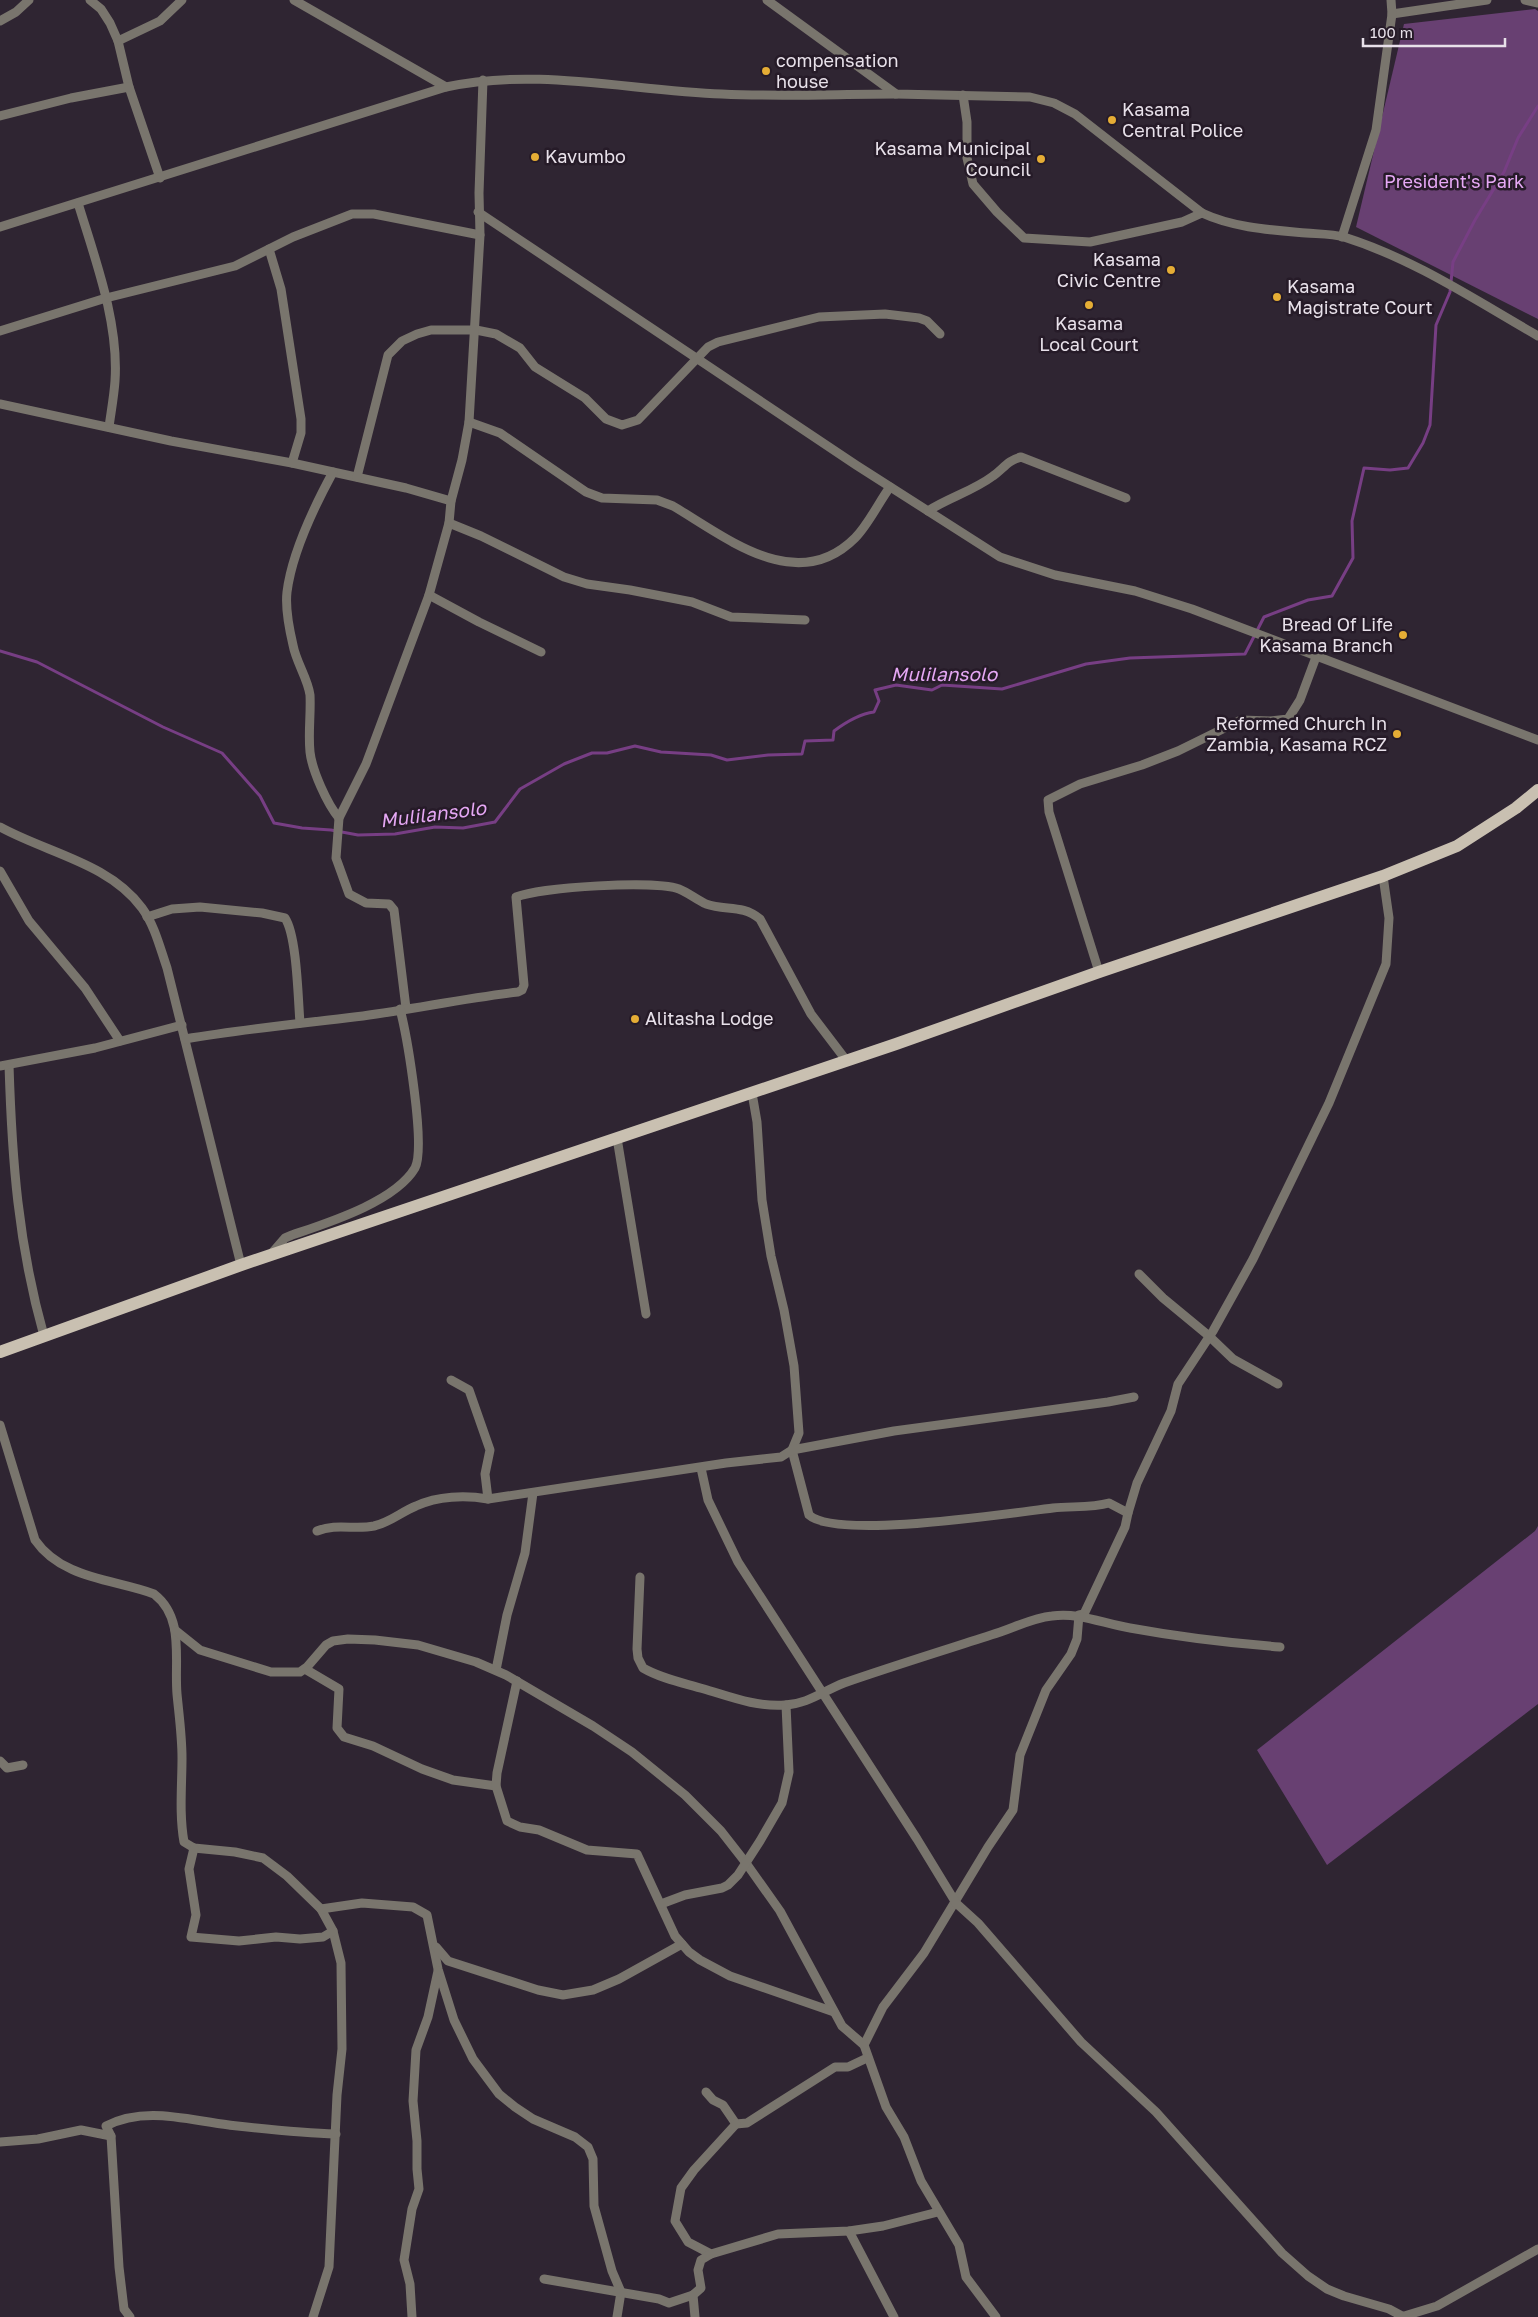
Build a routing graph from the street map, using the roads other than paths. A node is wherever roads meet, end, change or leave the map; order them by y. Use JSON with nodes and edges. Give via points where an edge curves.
{"nodes":[{"id":1,"x":28,"y":0,"type":"edge"},
{"id":2,"x":90,"y":0,"type":"edge"},
{"id":3,"x":182,"y":0,"type":"edge"},
{"id":4,"x":294,"y":0,"type":"edge"},
{"id":5,"x":767,"y":0,"type":"edge"},
{"id":6,"x":1391,"y":0,"type":"edge"},
{"id":7,"x":1487,"y":0,"type":"edge"},
{"id":8,"x":1525,"y":0,"type":"edge"},
{"id":9,"x":1538,"y":3,"type":"edge"},
{"id":10,"x":1392,"y":14,"type":"junction"},
{"id":11,"x":0,"y":21,"type":"edge"},
{"id":12,"x":118,"y":41,"type":"junction"},
{"id":13,"x":483,"y":80,"type":"junction"},
{"id":14,"x":129,"y":87,"type":"junction"},
{"id":15,"x":446,"y":87,"type":"junction"},
{"id":16,"x":896,"y":94,"type":"junction"},
{"id":17,"x":963,"y":95,"type":"junction"},
{"id":18,"x":0,"y":116,"type":"edge"},
{"id":19,"x":160,"y":178,"type":"junction"},
{"id":20,"x":78,"y":203,"type":"junction"},
{"id":21,"x":478,"y":212,"type":"junction"},
{"id":22,"x":1202,"y":214,"type":"junction"},
{"id":23,"x":0,"y":227,"type":"edge"},
{"id":24,"x":480,"y":236,"type":"junction"},
{"id":25,"x":1342,"y":237,"type":"junction"},
{"id":26,"x":269,"y":249,"type":"junction"},
{"id":27,"x":106,"y":298,"type":"junction"},
{"id":28,"x":476,"y":330,"type":"junction"},
{"id":29,"x":0,"y":331,"type":"edge"},
{"id":30,"x":940,"y":334,"type":"dead end"},
{"id":31,"x":1538,"y":336,"type":"edge"},
{"id":32,"x":697,"y":358,"type":"junction"},
{"id":33,"x":0,"y":404,"type":"edge"},
{"id":34,"x":469,"y":422,"type":"junction"},
{"id":35,"x":109,"y":427,"type":"junction"},
{"id":36,"x":292,"y":463,"type":"junction"},
{"id":37,"x":333,"y":472,"type":"junction"},
{"id":38,"x":358,"y":477,"type":"junction"},
{"id":39,"x":890,"y":487,"type":"junction"},
{"id":40,"x":1126,"y":498,"type":"dead end"},
{"id":41,"x":451,"y":501,"type":"junction"},
{"id":42,"x":928,"y":511,"type":"junction"},
{"id":43,"x":449,"y":523,"type":"junction"},
{"id":44,"x":429,"y":595,"type":"junction"},
{"id":45,"x":805,"y":620,"type":"dead end"},
{"id":46,"x":541,"y":652,"type":"dead end"},
{"id":47,"x":1316,"y":657,"type":"junction"},
{"id":48,"x":1538,"y":740,"type":"edge"},
{"id":49,"x":1538,"y":790,"type":"edge"},
{"id":50,"x":337,"y":825,"type":"junction"},
{"id":51,"x":0,"y":827,"type":"edge"},
{"id":52,"x":0,"y":871,"type":"edge"},
{"id":53,"x":1383,"y":876,"type":"junction"},
{"id":54,"x":147,"y":917,"type":"junction"},
{"id":55,"x":1099,"y":972,"type":"junction"},
{"id":56,"x":403,"y":1008,"type":"junction"},
{"id":57,"x":300,"y":1022,"type":"junction"},
{"id":58,"x":182,"y":1024,"type":"junction"},
{"id":59,"x":185,"y":1039,"type":"junction"},
{"id":60,"x":120,"y":1041,"type":"junction"},
{"id":61,"x":846,"y":1060,"type":"junction"},
{"id":62,"x":5,"y":1065,"type":"edge"},
{"id":63,"x":752,"y":1093,"type":"junction"},
{"id":64,"x":617,"y":1138,"type":"junction"},
{"id":65,"x":270,"y":1256,"type":"junction"},
{"id":66,"x":241,"y":1265,"type":"junction"},
{"id":67,"x":1139,"y":1274,"type":"dead end"},
{"id":68,"x":646,"y":1314,"type":"dead end"},
{"id":69,"x":44,"y":1336,"type":"junction"},
{"id":70,"x":1210,"y":1336,"type":"junction"},
{"id":71,"x":0,"y":1352,"type":"edge"},
{"id":72,"x":451,"y":1380,"type":"dead end"},
{"id":73,"x":1278,"y":1384,"type":"dead end"},
{"id":74,"x":1134,"y":1397,"type":"dead end"},
{"id":75,"x":0,"y":1425,"type":"edge"},
{"id":76,"x":792,"y":1450,"type":"junction"},
{"id":77,"x":701,"y":1468,"type":"junction"},
{"id":78,"x":533,"y":1493,"type":"junction"},
{"id":79,"x":488,"y":1500,"type":"junction"},
{"id":80,"x":1128,"y":1513,"type":"junction"},
{"id":81,"x":317,"y":1531,"type":"dead end"},
{"id":82,"x":640,"y":1576,"type":"dead end"},
{"id":83,"x":1079,"y":1615,"type":"junction"},
{"id":84,"x":175,"y":1630,"type":"junction"},
{"id":85,"x":1280,"y":1646,"type":"dead end"},
{"id":86,"x":305,"y":1669,"type":"junction"},
{"id":87,"x":496,"y":1670,"type":"junction"},
{"id":88,"x":517,"y":1681,"type":"junction"},
{"id":89,"x":821,"y":1692,"type":"junction"},
{"id":90,"x":786,"y":1705,"type":"junction"},
{"id":91,"x":0,"y":1761,"type":"edge"},
{"id":92,"x":24,"y":1765,"type":"dead end"},
{"id":93,"x":496,"y":1786,"type":"junction"},
{"id":94,"x":194,"y":1848,"type":"junction"},
{"id":95,"x":746,"y":1863,"type":"junction"},
{"id":96,"x":956,"y":1903,"type":"junction"},
{"id":97,"x":661,"y":1904,"type":"junction"},
{"id":98,"x":321,"y":1909,"type":"junction"},
{"id":99,"x":333,"y":1932,"type":"junction"},
{"id":100,"x":682,"y":1944,"type":"junction"},
{"id":101,"x":435,"y":1946,"type":"junction"},
{"id":102,"x":438,"y":1969,"type":"junction"},
{"id":103,"x":834,"y":2012,"type":"junction"},
{"id":104,"x":864,"y":2045,"type":"junction"},
{"id":105,"x":867,"y":2058,"type":"junction"},
{"id":106,"x":706,"y":2092,"type":"dead end"},
{"id":107,"x":736,"y":2124,"type":"junction"},
{"id":108,"x":106,"y":2126,"type":"junction"},
{"id":109,"x":92,"y":2131,"type":"junction"},
{"id":110,"x":336,"y":2134,"type":"junction"},
{"id":111,"x":112,"y":2136,"type":"junction"},
{"id":112,"x":0,"y":2142,"type":"edge"},
{"id":113,"x":938,"y":2212,"type":"junction"},
{"id":114,"x":849,"y":2231,"type":"junction"},
{"id":115,"x":1538,"y":2249,"type":"edge"},
{"id":116,"x":711,"y":2254,"type":"junction"},
{"id":117,"x":544,"y":2279,"type":"dead end"},
{"id":118,"x":621,"y":2292,"type":"junction"},
{"id":119,"x":693,"y":2295,"type":"junction"},
{"id":120,"x":130,"y":2317,"type":"edge"},
{"id":121,"x":313,"y":2317,"type":"edge"},
{"id":122,"x":412,"y":2317,"type":"edge"},
{"id":123,"x":617,"y":2317,"type":"edge"},
{"id":124,"x":696,"y":2317,"type":"edge"},
{"id":125,"x":894,"y":2317,"type":"edge"},
{"id":126,"x":996,"y":2317,"type":"edge"},
{"id":127,"x":1402,"y":2317,"type":"edge"}],
"edges":[{"from":1,"to":11,"type":"street"},
{"from":2,"to":12,"type":"street","via":[[101,9]]},
{"from":3,"to":12,"type":"street","via":[[160,21]]},
{"from":4,"to":15,"type":"street"},
{"from":5,"to":16,"type":"street"},
{"from":6,"to":10,"type":"street"},
{"from":7,"to":10,"type":"street"},
{"from":8,"to":9,"type":"street"},
{"from":10,"to":25,"type":"street","via":[[1376,130]]},
{"from":12,"to":14,"type":"street"},
{"from":13,"to":15,"type":"street"},
{"from":13,"to":16,"type":"street","via":[[542,80],[722,94]]},
{"from":13,"to":21,"type":"street"},
{"from":14,"to":18,"type":"street"},
{"from":14,"to":19,"type":"street"},
{"from":15,"to":19,"type":"street"},
{"from":16,"to":17,"type":"street"},
{"from":17,"to":22,"type":"street","via":[[1030,97],[1054,103],[1075,114]]},
{"from":17,"to":22,"type":"street","via":[[967,158],[973,184],[1024,238],[1090,242],[1174,224]]},
{"from":19,"to":20,"type":"street"},
{"from":20,"to":23,"type":"street"},
{"from":20,"to":27,"type":"street"},
{"from":21,"to":24,"type":"street"},
{"from":21,"to":32,"type":"street"},
{"from":22,"to":25,"type":"street","via":[[1227,222]]},
{"from":24,"to":26,"type":"street","via":[[374,214],[352,214]]},
{"from":24,"to":28,"type":"street"},
{"from":25,"to":31,"type":"street","via":[[1424,269]]},
{"from":26,"to":27,"type":"street","via":[[235,266]]},
{"from":26,"to":36,"type":"street","via":[[281,289],[301,419],[301,433]]},
{"from":27,"to":29,"type":"street"},
{"from":27,"to":35,"type":"street","via":[[115,380]]},
{"from":28,"to":32,"type":"street","via":[[506,338],[520,348],[535,367],[585,398],[606,419],[622,425],[638,420]]},
{"from":28,"to":34,"type":"street"},
{"from":28,"to":38,"type":"street","via":[[430,330],[394,347],[388,355]]},
{"from":30,"to":32,"type":"street","via":[[919,318],[885,314],[819,317],[718,342]]},
{"from":32,"to":39,"type":"street"},
{"from":33,"to":35,"type":"street"},
{"from":34,"to":39,"type":"street","via":[[500,434],[586,492],[602,498],[658,500],[760,556],[782,562],[824,559],[839,550],[856,538]]},
{"from":34,"to":41,"type":"street"},
{"from":35,"to":36,"type":"street"},
{"from":36,"to":37,"type":"street"},
{"from":37,"to":38,"type":"street"},
{"from":37,"to":50,"type":"street","via":[[317,501],[294,563],[287,593],[287,612],[298,666],[308,688],[310,753]]},
{"from":38,"to":41,"type":"street"},
{"from":39,"to":42,"type":"street"},
{"from":40,"to":42,"type":"street","via":[[1021,457],[1007,463],[980,485]]},
{"from":41,"to":43,"type":"street"},
{"from":42,"to":47,"type":"street","via":[[1000,557],[1055,575],[1135,591],[1192,609]]},
{"from":43,"to":44,"type":"street"},
{"from":43,"to":45,"type":"street","via":[[564,577],[586,584],[692,602],[738,618]]},
{"from":44,"to":46,"type":"street"},
{"from":44,"to":50,"type":"street","via":[[366,764]]},
{"from":47,"to":48,"type":"street"},
{"from":47,"to":55,"type":"street","via":[[1300,700],[1288,718],[1241,720],[1178,751],[1080,784],[1048,800]]},
{"from":49,"to":53,"type":"main road","via":[[1510,813],[1457,846]]},
{"from":50,"to":56,"type":"street","via":[[336,858],[349,894],[366,903],[388,904],[394,910]]},
{"from":51,"to":54,"type":"street","via":[[115,881],[130,894]]},
{"from":52,"to":60,"type":"street","via":[[30,921],[84,988]]},
{"from":53,"to":55,"type":"main road"},
{"from":53,"to":70,"type":"street","via":[[1389,918],[1386,964],[1329,1103],[1253,1258]]},
{"from":54,"to":57,"type":"street","via":[[172,909],[200,907],[285,918],[293,951]]},
{"from":54,"to":58,"type":"street","via":[[167,968]]},
{"from":55,"to":61,"type":"main road"},
{"from":56,"to":57,"type":"street","via":[[365,1016]]},
{"from":56,"to":61,"type":"street","via":[[522,990],[516,897],[561,888],[661,886],[678,888],[705,904],[750,911],[760,919],[811,1014]]},
{"from":56,"to":65,"type":"street","via":[[419,1139],[414,1170],[386,1196],[359,1210],[285,1238]]},
{"from":57,"to":59,"type":"street"},
{"from":58,"to":59,"type":"street"},
{"from":58,"to":60,"type":"street"},
{"from":59,"to":66,"type":"street"},
{"from":60,"to":62,"type":"street"},
{"from":61,"to":63,"type":"main road"},
{"from":62,"to":69,"type":"street","via":[[20,1227]]},
{"from":63,"to":64,"type":"main road"},
{"from":63,"to":76,"type":"street","via":[[758,1130],[762,1200],[794,1366],[799,1434]]},
{"from":64,"to":65,"type":"main road"},
{"from":64,"to":68,"type":"street"},
{"from":65,"to":66,"type":"main road"},
{"from":66,"to":69,"type":"main road"},
{"from":67,"to":70,"type":"street"},
{"from":69,"to":71,"type":"main road"},
{"from":70,"to":73,"type":"street","via":[[1233,1359]]},
{"from":70,"to":80,"type":"street","via":[[1178,1384],[1171,1411],[1137,1483]]},
{"from":72,"to":79,"type":"street","via":[[469,1390],[490,1450],[485,1474]]},
{"from":74,"to":76,"type":"street","via":[[894,1431]]},
{"from":75,"to":84,"type":"street","via":[[32,1533],[42,1551],[93,1579],[154,1594],[171,1615]]},
{"from":76,"to":77,"type":"street","via":[[781,1457]]},
{"from":76,"to":80,"type":"street","via":[[809,1515],[816,1521],[829,1524],[925,1523],[1109,1503]]},
{"from":77,"to":78,"type":"street"},
{"from":77,"to":89,"type":"street","via":[[708,1500],[738,1562],[778,1620]]},
{"from":78,"to":79,"type":"street"},
{"from":78,"to":87,"type":"street","via":[[525,1553]]},
{"from":79,"to":81,"type":"street","via":[[469,1496],[442,1499],[416,1506],[376,1526],[330,1526]]},
{"from":80,"to":83,"type":"street","via":[[1125,1527],[1084,1614]]},
{"from":82,"to":90,"type":"street","via":[[637,1649],[644,1668],[669,1679],[750,1703]]},
{"from":83,"to":85,"type":"street","via":[[1105,1624],[1151,1632],[1229,1643]]},
{"from":83,"to":89,"type":"street","via":[[1039,1618]]},
{"from":83,"to":96,"type":"street","via":[[1071,1654],[1046,1690],[1020,1755],[1013,1810]]},
{"from":84,"to":86,"type":"street","via":[[194,1647],[270,1672],[291,1673]]},
{"from":84,"to":94,"type":"street","via":[[182,1748],[181,1822],[184,1842]]},
{"from":86,"to":87,"type":"street","via":[[326,1645],[348,1639],[418,1646]]},
{"from":86,"to":93,"type":"street","via":[[339,1689],[337,1728],[344,1738],[373,1746],[453,1780]]},
{"from":87,"to":88,"type":"street"},
{"from":88,"to":93,"type":"street"},
{"from":88,"to":95,"type":"street","via":[[593,1726],[685,1795],[721,1831]]},
{"from":89,"to":90,"type":"street","via":[[807,1702]]},
{"from":89,"to":96,"type":"street"},
{"from":90,"to":95,"type":"street","via":[[789,1772],[786,1790],[775,1816]]},
{"from":91,"to":92,"type":"street","via":[[7,1768]]},
{"from":93,"to":97,"type":"street","via":[[511,1825],[539,1830],[587,1850],[637,1854]]},
{"from":94,"to":98,"type":"street","via":[[263,1858]]},
{"from":94,"to":99,"type":"street","via":[[189,1869],[196,1915],[191,1937],[239,1941],[276,1937],[300,1939],[323,1937]]},
{"from":95,"to":97,"type":"street","via":[[738,1876],[722,1888],[685,1895]]},
{"from":95,"to":103,"type":"street","via":[[780,1911]]},
{"from":96,"to":104,"type":"street","via":[[915,1966],[883,2007]]},
{"from":96,"to":127,"type":"street","via":[[978,1923],[1081,2042],[1156,2112],[1282,2253],[1327,2288],[1389,2309]]},
{"from":97,"to":100,"type":"street"},
{"from":98,"to":99,"type":"street"},
{"from":98,"to":101,"type":"street","via":[[362,1903],[413,1907],[427,1915]]},
{"from":99,"to":110,"type":"street","via":[[341,1963],[342,1987]]},
{"from":100,"to":101,"type":"street","via":[[619,1979],[593,1990],[563,1995],[448,1961]]},
{"from":100,"to":103,"type":"street","via":[[700,1960],[730,1976]]},
{"from":101,"to":102,"type":"street"},
{"from":102,"to":118,"type":"street","via":[[454,2020],[473,2059],[499,2094],[533,2119],[575,2137],[588,2147],[593,2159],[594,2206]]},
{"from":102,"to":122,"type":"street","via":[[428,2018],[416,2050],[413,2101],[419,2189],[412,2209],[404,2260],[410,2284]]},
{"from":103,"to":104,"type":"street","via":[[842,2026]]},
{"from":104,"to":105,"type":"street"},
{"from":105,"to":107,"type":"street","via":[[848,2067],[835,2067],[747,2124]]},
{"from":105,"to":113,"type":"street","via":[[886,2107],[904,2137],[921,2182]]},
{"from":106,"to":107,"type":"street","via":[[723,2105]]},
{"from":107,"to":116,"type":"street","via":[[682,2188],[675,2221],[688,2242]]},
{"from":108,"to":109,"type":"street"},
{"from":108,"to":110,"type":"street","via":[[140,2115],[169,2116],[296,2133]]},
{"from":108,"to":111,"type":"street"},
{"from":109,"to":111,"type":"street"},
{"from":109,"to":112,"type":"street"},
{"from":110,"to":121,"type":"street","via":[[329,2267]]},
{"from":111,"to":120,"type":"street","via":[[119,2267],[124,2309]]},
{"from":113,"to":114,"type":"street"},
{"from":113,"to":126,"type":"street","via":[[959,2245],[966,2276]]},
{"from":114,"to":116,"type":"street","via":[[778,2234]]},
{"from":114,"to":125,"type":"street"},
{"from":115,"to":127,"type":"street","via":[[1437,2306]]},
{"from":116,"to":119,"type":"street","via":[[701,2260],[698,2270],[701,2288]]},
{"from":117,"to":118,"type":"street"},
{"from":118,"to":119,"type":"street","via":[[668,2303]]},
{"from":118,"to":123,"type":"street"},
{"from":119,"to":124,"type":"street"}]}
